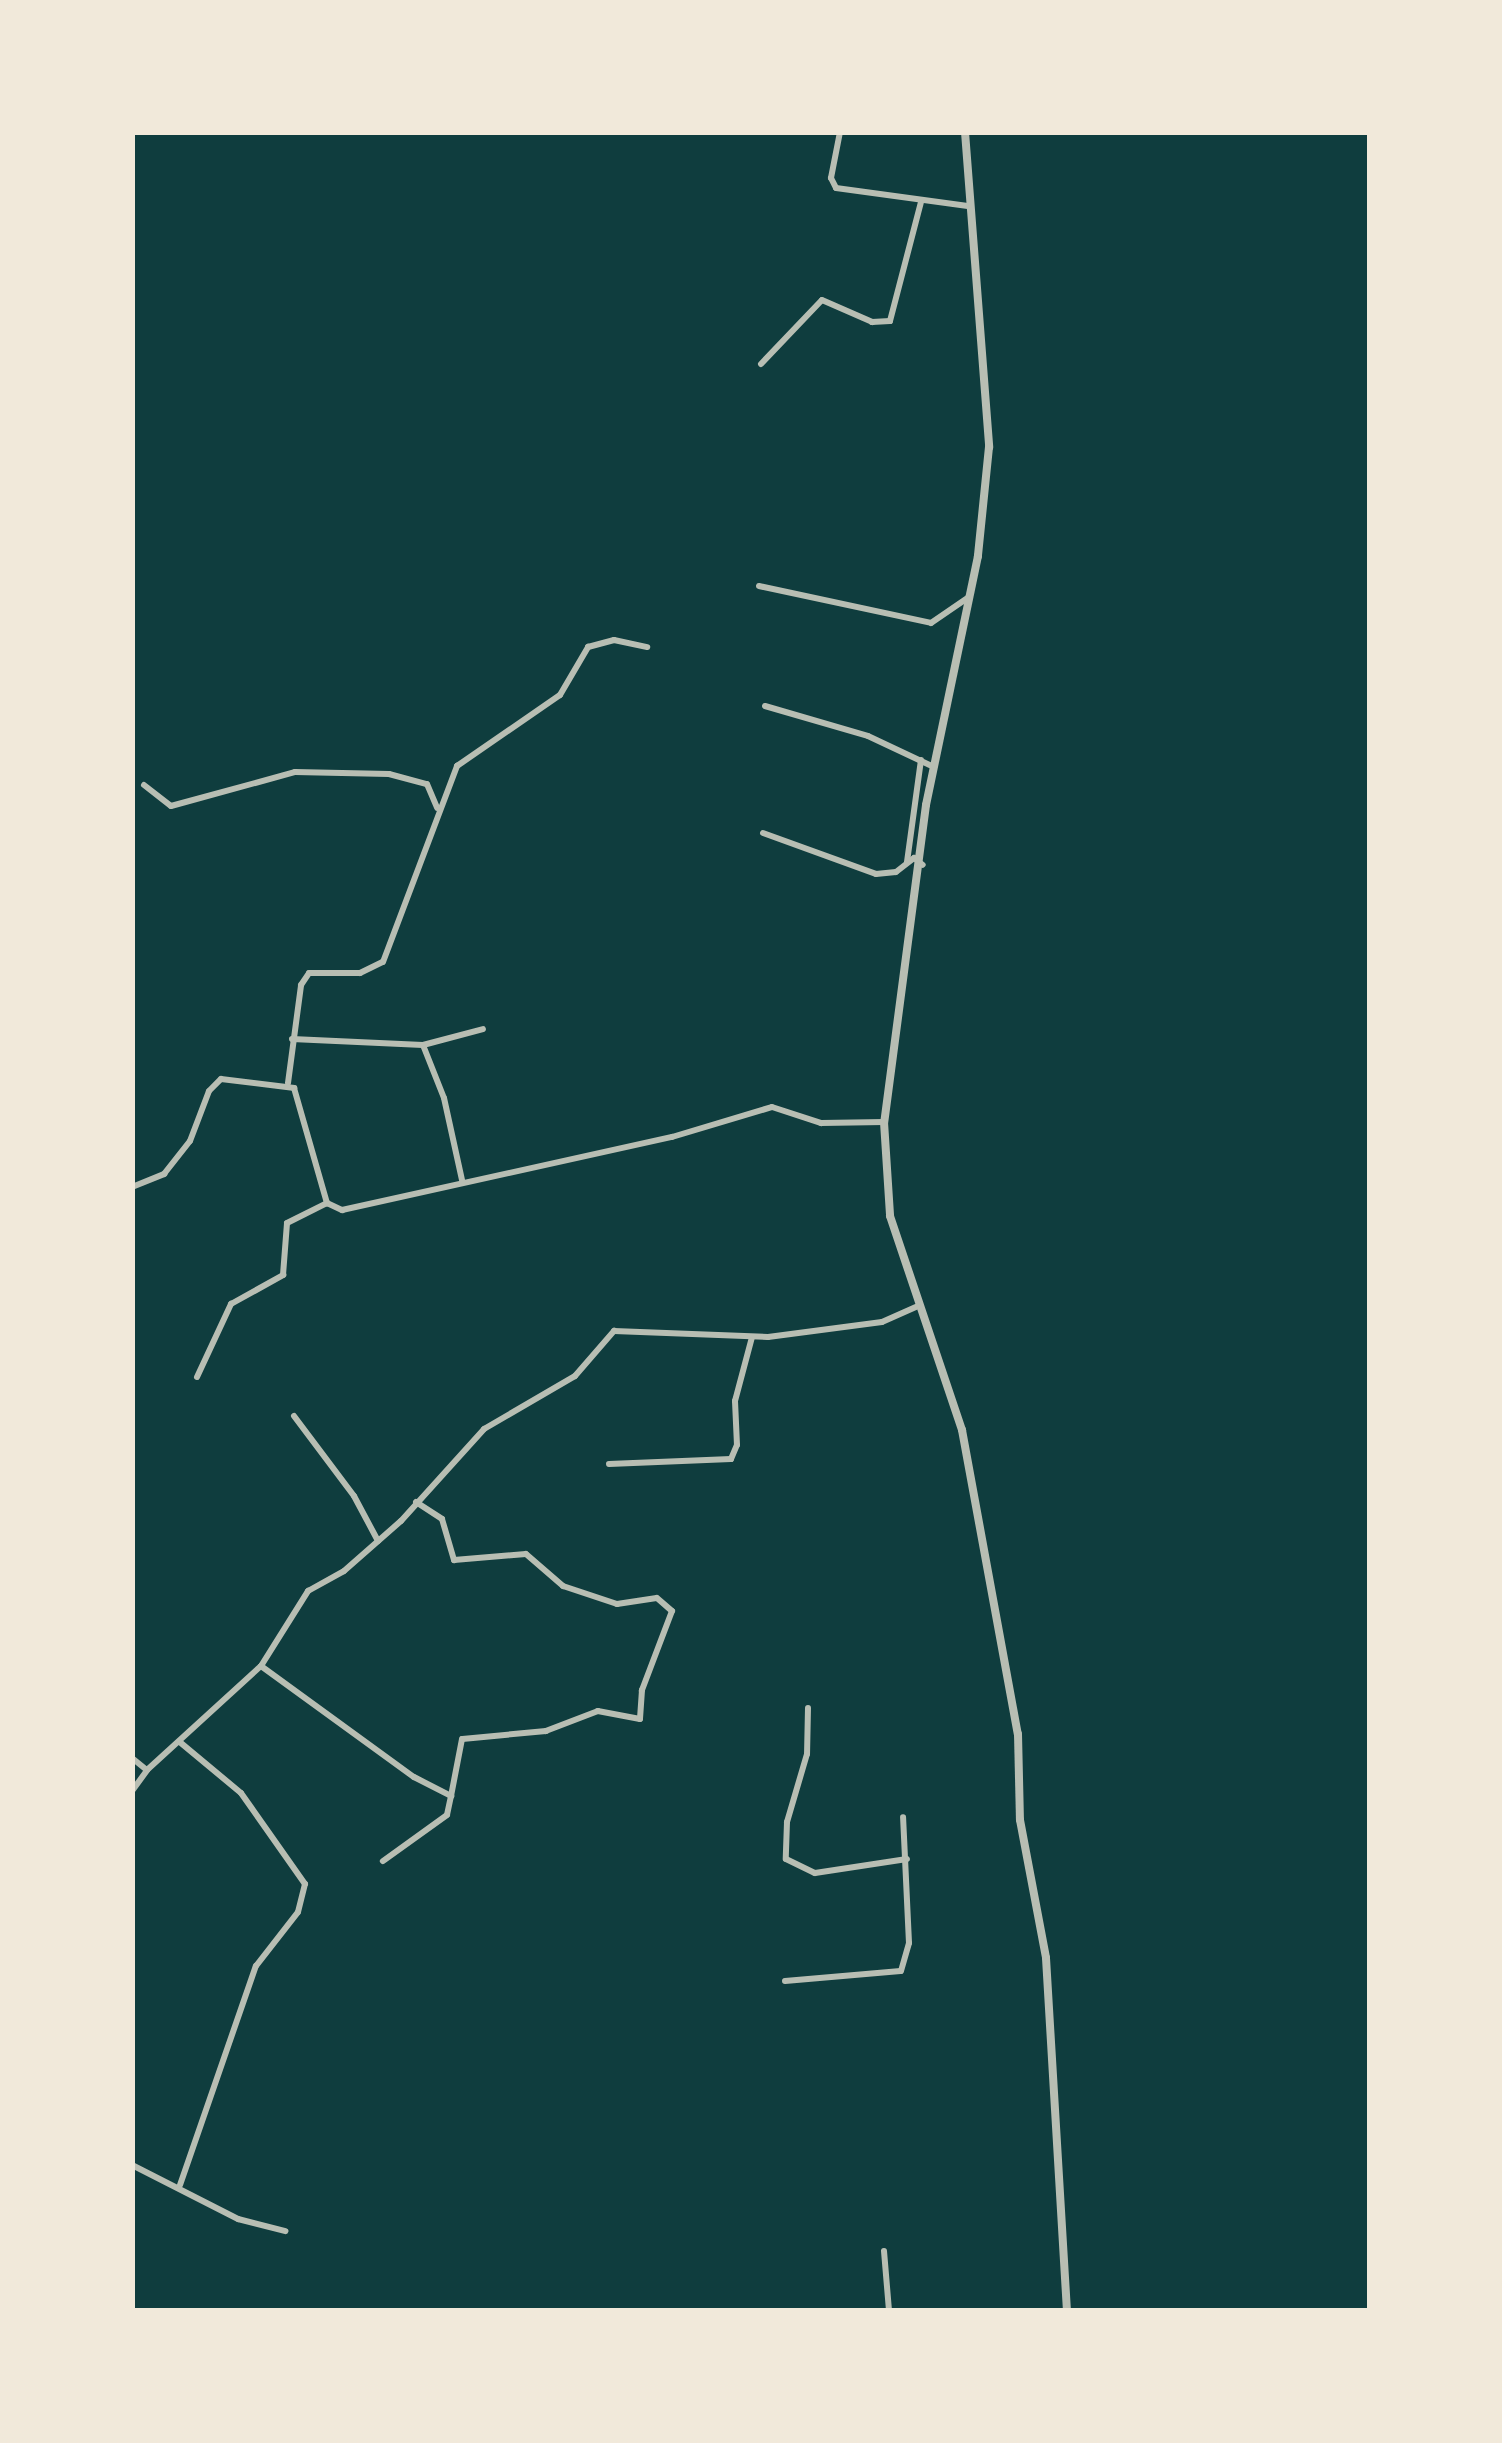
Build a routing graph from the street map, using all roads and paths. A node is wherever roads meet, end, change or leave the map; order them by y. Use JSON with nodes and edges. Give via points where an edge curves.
{"nodes":[{"id":1,"x":840,"y":132,"type":"edge"},
{"id":2,"x":964,"y":132,"type":"edge"},
{"id":3,"x":921,"y":202,"type":"junction"},
{"id":4,"x":968,"y":206,"type":"junction"},
{"id":5,"x":761,"y":364,"type":"dead end"},
{"id":6,"x":759,"y":586,"type":"dead end"},
{"id":7,"x":970,"y":596,"type":"junction"},
{"id":8,"x":647,"y":647,"type":"dead end"},
{"id":9,"x":765,"y":706,"type":"dead end"},
{"id":10,"x":921,"y":760,"type":"junction"},
{"id":11,"x":934,"y":767,"type":"junction"},
{"id":12,"x":144,"y":786,"type":"dead end"},
{"id":13,"x":438,"y":810,"type":"junction"},
{"id":14,"x":762,"y":833,"type":"dead end"},
{"id":15,"x":907,"y":862,"type":"junction"},
{"id":16,"x":923,"y":865,"type":"junction"},
{"id":17,"x":483,"y":1029,"type":"dead end"},
{"id":18,"x":292,"y":1039,"type":"junction"},
{"id":19,"x":423,"y":1046,"type":"junction"},
{"id":20,"x":288,"y":1084,"type":"junction"},
{"id":21,"x":884,"y":1122,"type":"junction"},
{"id":22,"x":462,"y":1180,"type":"junction"},
{"id":23,"x":132,"y":1188,"type":"edge"},
{"id":24,"x":326,"y":1203,"type":"junction"},
{"id":25,"x":916,"y":1307,"type":"junction"},
{"id":26,"x":752,"y":1338,"type":"junction"},
{"id":27,"x":197,"y":1377,"type":"dead end"},
{"id":28,"x":294,"y":1416,"type":"dead end"},
{"id":29,"x":608,"y":1464,"type":"dead end"},
{"id":30,"x":416,"y":1502,"type":"junction"},
{"id":31,"x":378,"y":1541,"type":"junction"},
{"id":32,"x":261,"y":1666,"type":"junction"},
{"id":33,"x":808,"y":1708,"type":"dead end"},
{"id":34,"x":181,"y":1743,"type":"junction"},
{"id":35,"x":132,"y":1758,"type":"edge"},
{"id":36,"x":147,"y":1770,"type":"junction"},
{"id":37,"x":132,"y":1791,"type":"edge"},
{"id":38,"x":451,"y":1796,"type":"junction"},
{"id":39,"x":903,"y":1817,"type":"dead end"},
{"id":40,"x":906,"y":1859,"type":"junction"},
{"id":41,"x":384,"y":1861,"type":"dead end"},
{"id":42,"x":132,"y":1886,"type":"edge"},
{"id":43,"x":132,"y":1896,"type":"edge"},
{"id":44,"x":785,"y":1981,"type":"dead end"},
{"id":45,"x":132,"y":2166,"type":"edge"},
{"id":46,"x":180,"y":2185,"type":"junction"},
{"id":47,"x":285,"y":2232,"type":"dead end"},
{"id":48,"x":884,"y":2251,"type":"dead end"},
{"id":49,"x":889,"y":2310,"type":"edge"},
{"id":50,"x":1067,"y":2310,"type":"edge"}],
"edges":[{"from":1,"to":3,"type":"street","via":[[831,178],[836,188]]},
{"from":2,"to":4,"type":"street"},
{"from":3,"to":4,"type":"street"},
{"from":3,"to":5,"type":"street","via":[[890,321],[872,322],[822,300]]},
{"from":4,"to":7,"type":"street","via":[[989,447]]},
{"from":6,"to":7,"type":"street","via":[[931,623]]},
{"from":7,"to":11,"type":"street"},
{"from":8,"to":13,"type":"street","via":[[614,640],[588,648],[560,695],[496,746],[462,760]]},
{"from":9,"to":10,"type":"street"},
{"from":10,"to":11,"type":"street"},
{"from":10,"to":15,"type":"street"},
{"from":11,"to":16,"type":"street"},
{"from":12,"to":13,"type":"street","via":[[170,806],[295,772],[389,774],[428,784]]},
{"from":13,"to":18,"type":"street","via":[[384,962],[360,973],[309,973]]},
{"from":14,"to":15,"type":"street","via":[[876,874],[896,872]]},
{"from":15,"to":16,"type":"street"},
{"from":16,"to":21,"type":"street"},
{"from":17,"to":19,"type":"street"},
{"from":18,"to":19,"type":"street"},
{"from":18,"to":20,"type":"street"},
{"from":19,"to":22,"type":"street","via":[[444,1098]]},
{"from":20,"to":23,"type":"street","via":[[214,1082],[190,1141],[164,1174]]},
{"from":20,"to":24,"type":"street","via":[[297,1095]]},
{"from":21,"to":22,"type":"street","via":[[821,1123],[772,1107],[672,1137]]},
{"from":21,"to":25,"type":"street","via":[[890,1216]]},
{"from":22,"to":24,"type":"street","via":[[342,1210]]},
{"from":24,"to":27,"type":"street","via":[[288,1220],[283,1275],[231,1304]]},
{"from":25,"to":26,"type":"street","via":[[882,1322]]},
{"from":25,"to":50,"type":"street","via":[[962,1430],[1020,1746],[1020,1820],[1046,1958]]},
{"from":26,"to":29,"type":"street","via":[[735,1401],[737,1445],[731,1459]]},
{"from":26,"to":30,"type":"street","via":[[614,1331],[575,1376],[484,1429]]},
{"from":28,"to":31,"type":"street","via":[[354,1496]]},
{"from":30,"to":31,"type":"street"},
{"from":30,"to":38,"type":"street","via":[[442,1518],[454,1560],[526,1554],[563,1586],[617,1604],[656,1598],[672,1612],[642,1690],[640,1718],[598,1710],[546,1730],[462,1739]]},
{"from":31,"to":32,"type":"street","via":[[308,1591]]},
{"from":32,"to":34,"type":"street"},
{"from":32,"to":38,"type":"street","via":[[414,1777]]},
{"from":33,"to":40,"type":"street","via":[[807,1754],[787,1822],[786,1859],[815,1873]]},
{"from":34,"to":36,"type":"street"},
{"from":34,"to":46,"type":"street","via":[[241,1793],[305,1884],[298,1912],[256,1966]]},
{"from":35,"to":36,"type":"street"},
{"from":36,"to":37,"type":"street"},
{"from":38,"to":41,"type":"street","via":[[448,1815]]},
{"from":39,"to":40,"type":"street"},
{"from":40,"to":44,"type":"street","via":[[909,1944],[901,1971]]},
{"from":42,"to":43,"type":"street"},
{"from":45,"to":46,"type":"street"},
{"from":46,"to":47,"type":"street","via":[[238,2219]]},
{"from":48,"to":49,"type":"street"}]}
